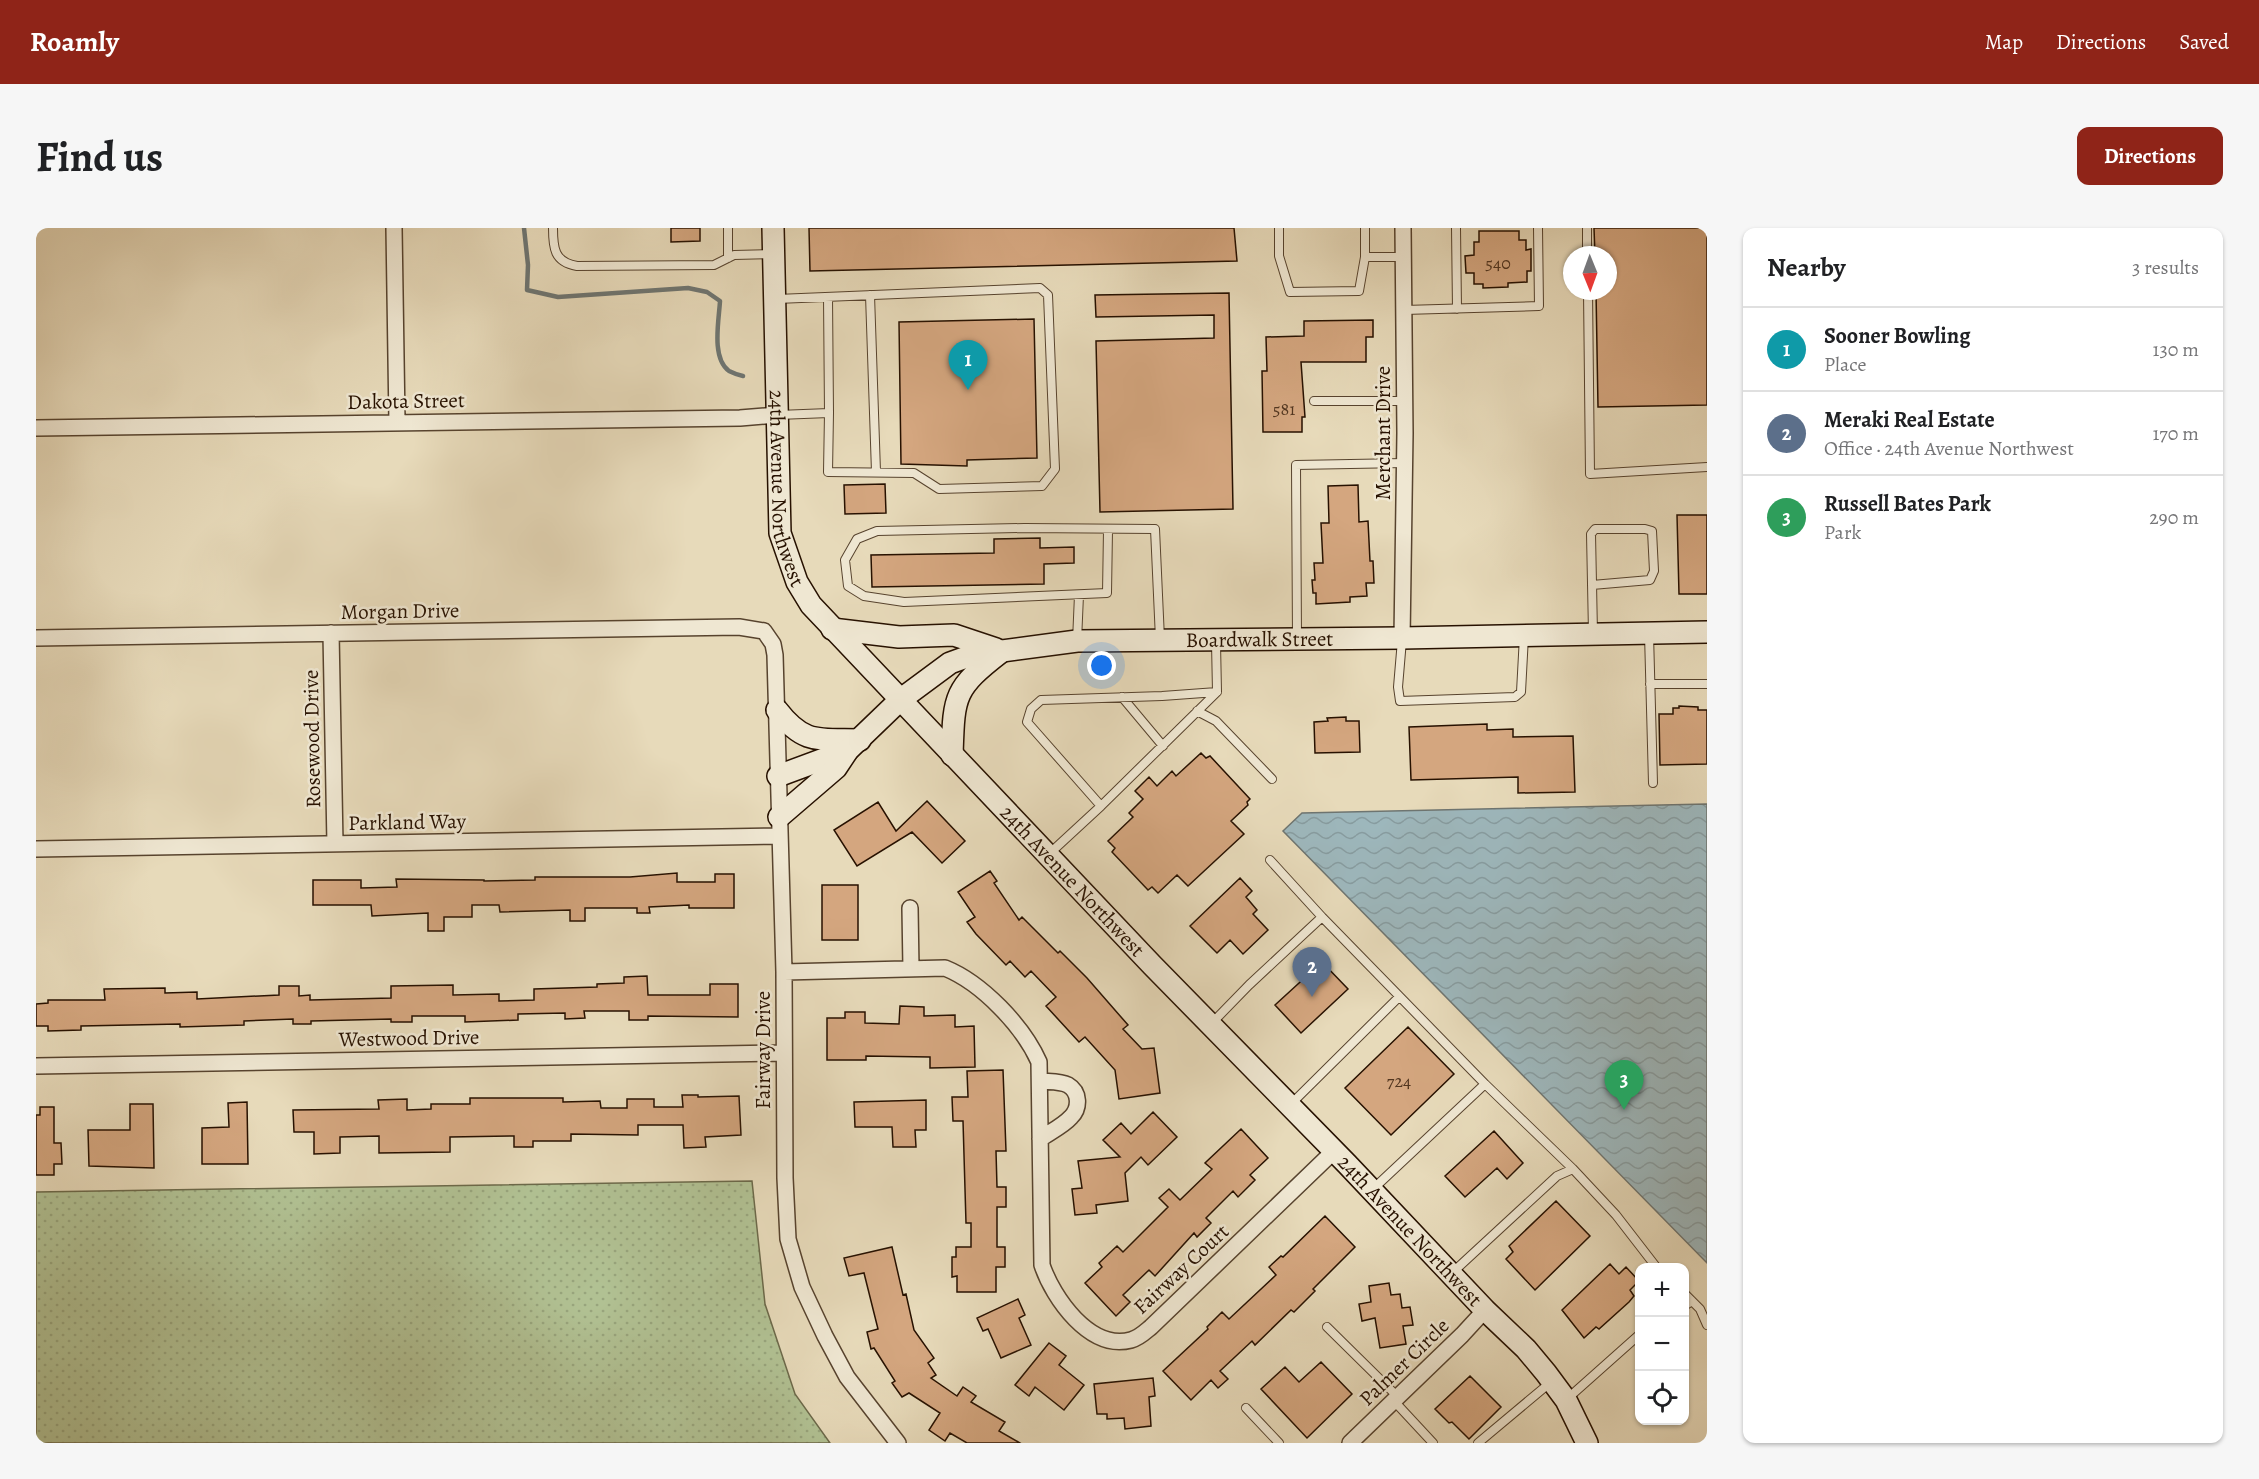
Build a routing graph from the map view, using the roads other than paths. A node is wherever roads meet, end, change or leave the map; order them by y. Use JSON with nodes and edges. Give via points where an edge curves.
{"nodes":[{"id":1,"x":394,"y":228,"type":"edge"},
{"id":2,"x":553,"y":228,"type":"edge"},
{"id":3,"x":728,"y":228,"type":"edge"},
{"id":4,"x":773,"y":228,"type":"edge"},
{"id":5,"x":1279,"y":228,"type":"edge"},
{"id":6,"x":1365,"y":228,"type":"edge"},
{"id":7,"x":1403,"y":228,"type":"edge"},
{"id":8,"x":1456,"y":228,"type":"edge"},
{"id":9,"x":1538,"y":228,"type":"edge"},
{"id":10,"x":1587,"y":228,"type":"edge"},
{"id":11,"x":1587,"y":246,"type":"edge"},
{"id":12,"x":774,"y":254,"type":"junction"},
{"id":13,"x":1365,"y":257,"type":"junction"},
{"id":14,"x":1404,"y":257,"type":"junction"},
{"id":15,"x":728,"y":258,"type":"junction"},
{"id":16,"x":870,"y":295,"type":"junction"},
{"id":17,"x":828,"y":297,"type":"junction"},
{"id":18,"x":775,"y":299,"type":"junction"},
{"id":19,"x":1588,"y":300,"type":"edge"},
{"id":20,"x":1457,"y":309,"type":"junction"},
{"id":21,"x":1404,"y":310,"type":"junction"},
{"id":22,"x":1405,"y":400,"type":"junction"},
{"id":23,"x":1314,"y":401,"type":"dead end"},
{"id":24,"x":829,"y":413,"type":"junction"},
{"id":25,"x":777,"y":415,"type":"junction"},
{"id":26,"x":397,"y":422,"type":"junction"},
{"id":27,"x":36,"y":428,"type":"edge"},
{"id":28,"x":1405,"y":463,"type":"junction"},
{"id":29,"x":1707,"y":467,"type":"edge"},
{"id":30,"x":876,"y":472,"type":"junction"},
{"id":31,"x":1108,"y":530,"type":"junction"},
{"id":32,"x":1592,"y":585,"type":"junction"},
{"id":33,"x":1079,"y":594,"type":"junction"},
{"id":34,"x":832,"y":629,"type":"junction"},
{"id":35,"x":764,"y":631,"type":"joint"},
{"id":36,"x":1707,"y":632,"type":"edge"},
{"id":37,"x":331,"y":633,"type":"junction"},
{"id":38,"x":1649,"y":633,"type":"junction"},
{"id":39,"x":1593,"y":634,"type":"junction"},
{"id":40,"x":1524,"y":636,"type":"junction"},
{"id":41,"x":1402,"y":638,"type":"junction"},
{"id":42,"x":36,"y":639,"type":"edge"},
{"id":43,"x":1297,"y":639,"type":"junction"},
{"id":44,"x":1216,"y":640,"type":"junction"},
{"id":45,"x":1077,"y":641,"type":"junction"},
{"id":46,"x":1160,"y":641,"type":"junction"},
{"id":47,"x":1002,"y":651,"type":"junction"},
{"id":48,"x":1650,"y":684,"type":"junction"},
{"id":49,"x":1707,"y":684,"type":"edge"},
{"id":50,"x":1217,"y":692,"type":"junction"},
{"id":51,"x":1122,"y":697,"type":"junction"},
{"id":52,"x":900,"y":700,"type":"junction"},
{"id":53,"x":777,"y":710,"type":"junction"},
{"id":54,"x":1197,"y":711,"type":"junction"},
{"id":55,"x":854,"y":745,"type":"junction"},
{"id":56,"x":1163,"y":746,"type":"junction"},
{"id":57,"x":952,"y":755,"type":"junction"},
{"id":58,"x":778,"y":776,"type":"junction"},
{"id":59,"x":1272,"y":779,"type":"dead end"},
{"id":60,"x":1653,"y":783,"type":"dead end"},
{"id":61,"x":1101,"y":806,"type":"junction"},
{"id":62,"x":779,"y":826,"type":"junction"},
{"id":63,"x":335,"y":844,"type":"junction"},
{"id":64,"x":36,"y":849,"type":"edge"},
{"id":65,"x":1048,"y":855,"type":"junction"},
{"id":66,"x":1270,"y":860,"type":"dead end"},
{"id":67,"x":910,"y":908,"type":"dead end"},
{"id":68,"x":1322,"y":917,"type":"junction"},
{"id":69,"x":911,"y":969,"type":"junction"},
{"id":70,"x":784,"y":972,"type":"junction"},
{"id":71,"x":1399,"y":998,"type":"junction"},
{"id":72,"x":1211,"y":1024,"type":"junction"},
{"id":73,"x":783,"y":1053,"type":"junction"},
{"id":74,"x":36,"y":1066,"type":"edge"},
{"id":75,"x":1040,"y":1081,"type":"junction"},
{"id":76,"x":1485,"y":1084,"type":"junction"},
{"id":77,"x":1290,"y":1106,"type":"junction"},
{"id":78,"x":1040,"y":1139,"type":"junction"},
{"id":79,"x":1334,"y":1151,"type":"junction"},
{"id":80,"x":1573,"y":1168,"type":"junction"},
{"id":81,"x":1372,"y":1191,"type":"junction"},
{"id":82,"x":1653,"y":1263,"type":"edge"},
{"id":83,"x":1452,"y":1273,"type":"junction"},
{"id":84,"x":1689,"y":1298,"type":"edge"},
{"id":85,"x":1692,"y":1301,"type":"junction"},
{"id":86,"x":1689,"y":1302,"type":"edge"},
{"id":87,"x":1485,"y":1310,"type":"junction"},
{"id":88,"x":1707,"y":1325,"type":"edge"},
{"id":89,"x":1327,"y":1327,"type":"dead end"},
{"id":90,"x":1635,"y":1338,"type":"edge"},
{"id":91,"x":1552,"y":1381,"type":"junction"},
{"id":92,"x":1396,"y":1399,"type":"junction"},
{"id":93,"x":1566,"y":1400,"type":"junction"},
{"id":94,"x":1246,"y":1408,"type":"dead end"},
{"id":95,"x":898,"y":1443,"type":"edge"},
{"id":96,"x":1279,"y":1443,"type":"edge"},
{"id":97,"x":1350,"y":1443,"type":"edge"},
{"id":98,"x":1433,"y":1443,"type":"edge"},
{"id":99,"x":1479,"y":1443,"type":"edge"},
{"id":100,"x":1587,"y":1443,"type":"edge"}],
"edges":[{"from":1,"to":26,"type":"street"},
{"from":2,"to":15,"type":"lane","via":[[553,248],[569,265],[714,265]]},
{"from":3,"to":15,"type":"lane"},
{"from":4,"to":12,"type":"main road","name":"24th Avenue Northwest"},
{"from":5,"to":13,"type":"lane","via":[[1280,256],[1290,292],[1359,291]]},
{"from":6,"to":13,"type":"lane"},
{"from":7,"to":14,"type":"street","name":"Merchant Drive"},
{"from":8,"to":20,"type":"lane"},
{"from":9,"to":20,"type":"lane","via":[[1539,306]]},
{"from":10,"to":11,"type":"lane"},
{"from":12,"to":15,"type":"lane"},
{"from":12,"to":18,"type":"main road","name":"24th Avenue Northwest"},
{"from":13,"to":14,"type":"lane"},
{"from":14,"to":21,"type":"street","name":"Merchant Drive"},
{"from":16,"to":17,"type":"lane"},
{"from":16,"to":30,"type":"lane"},
{"from":16,"to":30,"type":"lane","via":[[1040,288],[1048,294],[1055,468],[1042,486],[939,489],[914,472]]},
{"from":17,"to":18,"type":"lane"},
{"from":17,"to":24,"type":"lane"},
{"from":18,"to":25,"type":"main road","name":"24th Avenue Northwest"},
{"from":19,"to":29,"type":"lane","via":[[1590,474]]},
{"from":20,"to":21,"type":"lane"},
{"from":21,"to":22,"type":"street","name":"Merchant Drive"},
{"from":22,"to":23,"type":"lane"},
{"from":22,"to":28,"type":"street","name":"Merchant Drive"},
{"from":24,"to":25,"type":"lane"},
{"from":24,"to":30,"type":"lane","via":[[828,472]]},
{"from":25,"to":26,"type":"street","name":"Dakota Street"},
{"from":25,"to":34,"type":"main road","name":"24th Avenue Northwest","via":[[780,533],[797,582],[810,605]]},
{"from":26,"to":27,"type":"street","name":"Dakota Street"},
{"from":28,"to":41,"type":"street","name":"Merchant Drive"},
{"from":28,"to":43,"type":"lane","via":[[1296,465]]},
{"from":31,"to":33,"type":"lane","via":[[1107,593]]},
{"from":31,"to":33,"type":"lane","via":[[877,531],[857,539],[845,560],[848,586],[864,596],[904,602]]},
{"from":31,"to":46,"type":"lane","via":[[1155,530]]},
{"from":32,"to":32,"type":"lane","via":[[1591,534],[1595,529],[1652,531],[1654,571],[1650,580]]},
{"from":32,"to":39,"type":"lane"},
{"from":33,"to":45,"type":"lane"},
{"from":34,"to":47,"type":"main road","via":[[899,637],[954,635]]},
{"from":34,"to":52,"type":"main road","name":"24th Avenue Northwest"},
{"from":35,"to":37,"type":"street","name":"Morgan Drive","via":[[739,627]]},
{"from":35,"to":53,"type":"street","name":"Fairway Drive","via":[[773,644]]},
{"from":36,"to":38,"type":"main road","name":"Boardwalk Street"},
{"from":37,"to":42,"type":"street","name":"Morgan Drive"},
{"from":37,"to":63,"type":"street","name":"Rosewood Drive"},
{"from":38,"to":39,"type":"main road","name":"Boardwalk Street"},
{"from":38,"to":48,"type":"lane"},
{"from":39,"to":40,"type":"main road","name":"Boardwalk Street"},
{"from":40,"to":41,"type":"main road","name":"Boardwalk Street"},
{"from":40,"to":41,"type":"lane","via":[[1521,692],[1515,697],[1400,701]]},
{"from":41,"to":43,"type":"main road","name":"Boardwalk Street"},
{"from":43,"to":44,"type":"main road","name":"Boardwalk Street"},
{"from":44,"to":46,"type":"main road","name":"Boardwalk Street"},
{"from":44,"to":50,"type":"lane"},
{"from":45,"to":46,"type":"main road","name":"Boardwalk Street"},
{"from":45,"to":47,"type":"main road","name":"Boardwalk Street"},
{"from":47,"to":52,"type":"main road","name":"Boardwalk Street","via":[[960,658]]},
{"from":47,"to":57,"type":"main road","via":[[960,690],[954,711]]},
{"from":48,"to":49,"type":"lane"},
{"from":48,"to":60,"type":"lane"},
{"from":50,"to":51,"type":"lane"},
{"from":50,"to":54,"type":"lane"},
{"from":51,"to":56,"type":"lane"},
{"from":51,"to":61,"type":"lane","via":[[1041,700],[1031,709],[1027,722]]},
{"from":52,"to":55,"type":"main road","name":"Boardwalk Street"},
{"from":52,"to":57,"type":"main road","name":"24th Avenue Northwest"},
{"from":53,"to":55,"type":"main road","via":[[789,727],[807,736]]},
{"from":53,"to":58,"type":"street","name":"Fairway Drive"},
{"from":54,"to":56,"type":"lane"},
{"from":54,"to":59,"type":"lane","via":[[1216,721]]},
{"from":55,"to":58,"type":"main road"},
{"from":55,"to":62,"type":"main road","name":"Boardwalk Street","via":[[837,768]]},
{"from":56,"to":61,"type":"lane"},
{"from":57,"to":65,"type":"main road","name":"24th Avenue Northwest"},
{"from":58,"to":62,"type":"street","name":"Fairway Drive"},
{"from":61,"to":65,"type":"lane"},
{"from":62,"to":63,"type":"street","name":"Parkland Way"},
{"from":62,"to":70,"type":"street","name":"Fairway Drive"},
{"from":63,"to":64,"type":"street","name":"Parkland Way"},
{"from":65,"to":72,"type":"main road","name":"24th Avenue Northwest"},
{"from":66,"to":68,"type":"lane"},
{"from":67,"to":69,"type":"street"},
{"from":68,"to":71,"type":"lane"},
{"from":68,"to":72,"type":"lane"},
{"from":69,"to":70,"type":"street","name":"Fairway Court"},
{"from":69,"to":75,"type":"street","name":"Fairway Court","via":[[945,968],[978,987],[1028,1041],[1038,1062]]},
{"from":70,"to":73,"type":"street","name":"Fairway Drive"},
{"from":71,"to":76,"type":"lane"},
{"from":71,"to":77,"type":"lane"},
{"from":72,"to":77,"type":"main road","name":"24th Avenue Northwest"},
{"from":73,"to":74,"type":"street","name":"Westwood Drive"},
{"from":73,"to":95,"type":"street","name":"Fairway Drive","via":[[786,1212],[795,1265],[814,1315],[847,1377]]},
{"from":75,"to":78,"type":"street","name":"Fairway Court"},
{"from":75,"to":78,"type":"street","via":[[1068,1085],[1074,1092],[1077,1109]]},
{"from":76,"to":80,"type":"lane"},
{"from":76,"to":81,"type":"lane"},
{"from":77,"to":79,"type":"main road","name":"24th Avenue Northwest"},
{"from":78,"to":79,"type":"street","name":"Fairway Court","via":[[1042,1253],[1047,1278],[1062,1303],[1084,1327],[1112,1340],[1132,1340],[1151,1327]]},
{"from":79,"to":81,"type":"main road","name":"24th Avenue Northwest"},
{"from":80,"to":82,"type":"lane"},
{"from":80,"to":83,"type":"lane","via":[[1557,1176]]},
{"from":81,"to":83,"type":"main road","name":"24th Avenue Northwest"},
{"from":83,"to":87,"type":"main road","name":"24th Avenue Northwest"},
{"from":84,"to":85,"type":"lane"},
{"from":85,"to":86,"type":"lane"},
{"from":85,"to":88,"type":"lane"},
{"from":87,"to":91,"type":"main road","name":"24th Avenue Northwest"},
{"from":87,"to":92,"type":"street","name":"Palmer Circle"},
{"from":89,"to":92,"type":"lane"},
{"from":90,"to":93,"type":"lane"},
{"from":91,"to":93,"type":"main road","name":"24th Avenue Northwest"},
{"from":91,"to":99,"type":"lane"},
{"from":92,"to":97,"type":"street","name":"Palmer Circle"},
{"from":92,"to":98,"type":"lane"},
{"from":93,"to":100,"type":"main road","name":"24th Avenue Northwest"},
{"from":94,"to":96,"type":"lane"}]}
